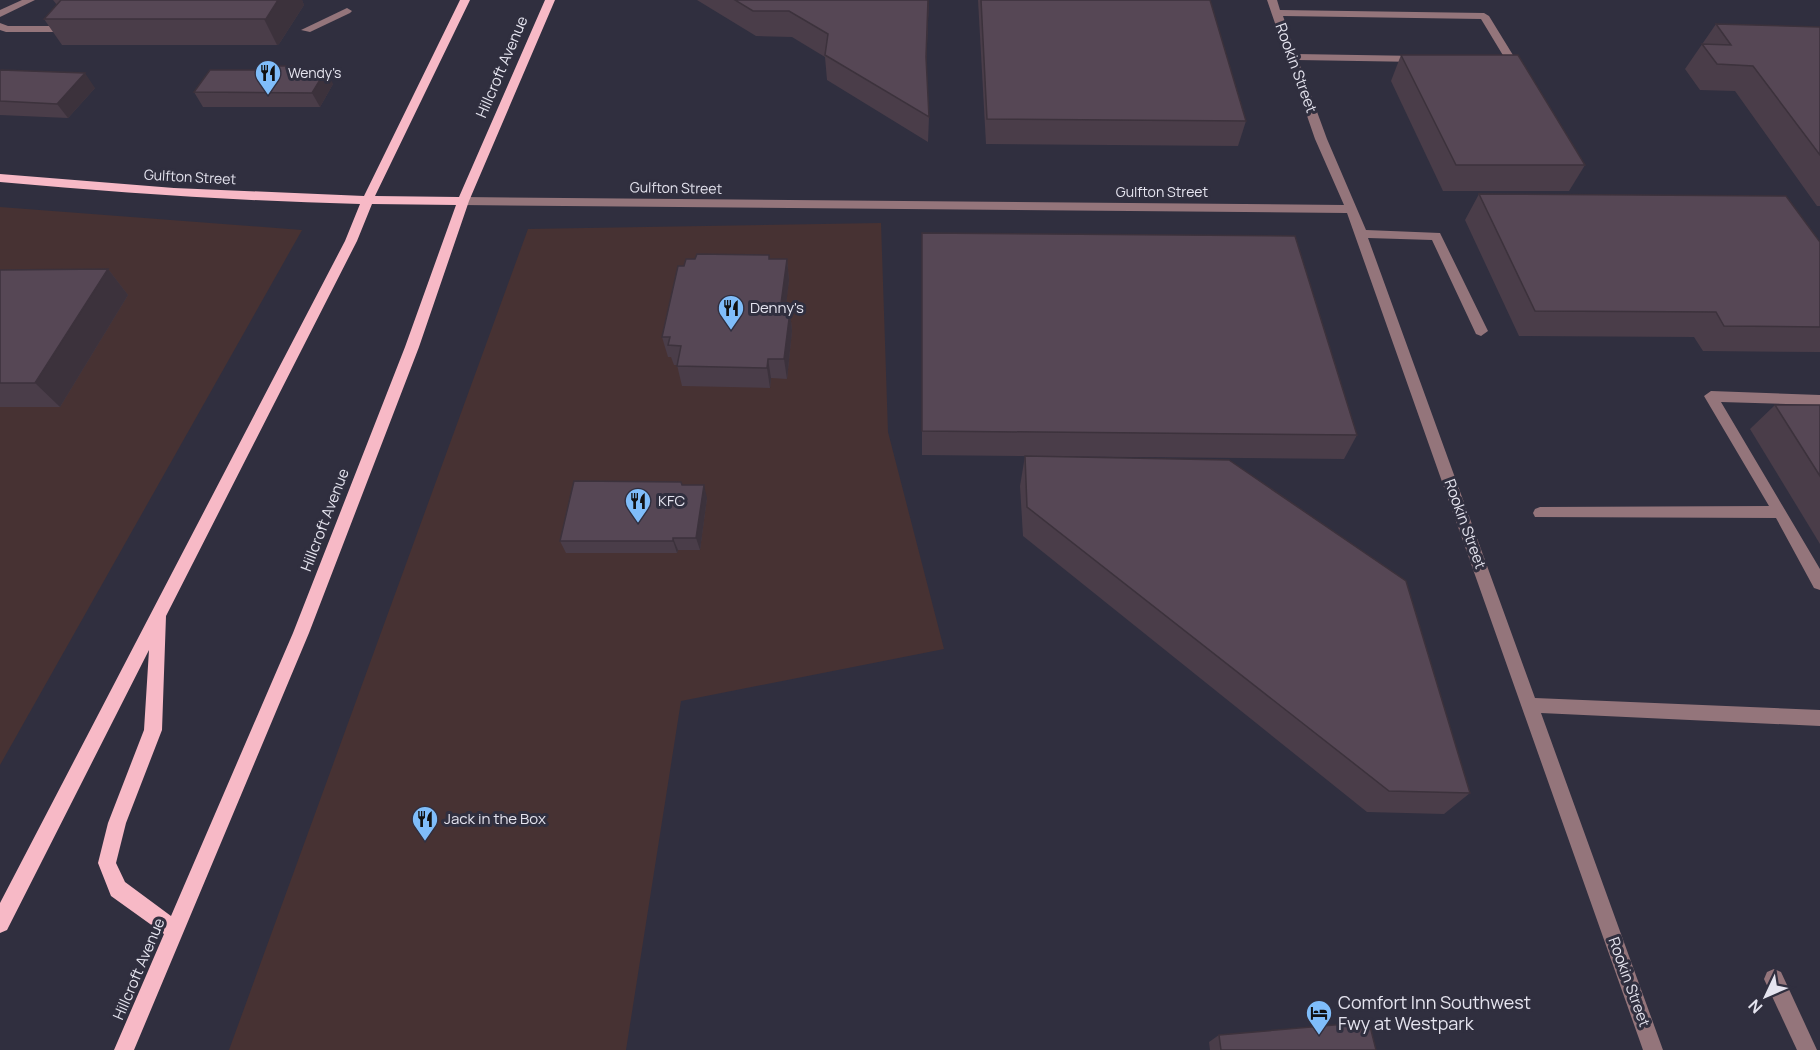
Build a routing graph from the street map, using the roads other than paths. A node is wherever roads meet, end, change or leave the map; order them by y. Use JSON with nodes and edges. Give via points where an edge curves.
{"nodes":[{"id":1,"x":20,"y":0,"type":"edge"},
{"id":2,"x":30,"y":0,"type":"edge"},
{"id":3,"x":465,"y":0,"type":"edge"},
{"id":4,"x":550,"y":0,"type":"edge"},
{"id":5,"x":1272,"y":0,"type":"edge"},
{"id":6,"x":3,"y":11,"type":"edge"},
{"id":7,"x":347,"y":11,"type":"dead end"},
{"id":8,"x":1276,"y":13,"type":"junction"},
{"id":9,"x":0,"y":26,"type":"edge"},
{"id":10,"x":75,"y":30,"type":"edge"},
{"id":11,"x":306,"y":30,"type":"dead end"},
{"id":12,"x":1292,"y":57,"type":"junction"},
{"id":13,"x":1427,"y":59,"type":"edge"},
{"id":14,"x":1487,"y":60,"type":"edge"},
{"id":15,"x":0,"y":178,"type":"edge"},
{"id":16,"x":367,"y":201,"type":"junction"},
{"id":17,"x":463,"y":201,"type":"junction"},
{"id":18,"x":1352,"y":209,"type":"junction"},
{"id":19,"x":1360,"y":234,"type":"junction"},
{"id":20,"x":1481,"y":331,"type":"dead end"},
{"id":21,"x":1820,"y":400,"type":"edge"},
{"id":22,"x":1780,"y":512,"type":"junction"},
{"id":23,"x":1540,"y":513,"type":"dead end"},
{"id":24,"x":1820,"y":584,"type":"edge"},
{"id":25,"x":159,"y":611,"type":"junction"},
{"id":26,"x":1530,"y":705,"type":"junction"},
{"id":27,"x":1820,"y":718,"type":"edge"},
{"id":28,"x":0,"y":923,"type":"edge"},
{"id":29,"x":174,"y":930,"type":"junction"},
{"id":30,"x":1774,"y":979,"type":"dead end"},
{"id":31,"x":124,"y":1050,"type":"edge"},
{"id":32,"x":1653,"y":1050,"type":"edge"},
{"id":33,"x":1807,"y":1050,"type":"edge"}],
"edges":[{"from":1,"to":6,"type":"street"},
{"from":2,"to":6,"type":"street"},
{"from":3,"to":16,"type":"main road"},
{"from":4,"to":17,"type":"main road","name":"Hillcroft Avenue"},
{"from":5,"to":8,"type":"street","name":"Rookin Street"},
{"from":7,"to":11,"type":"street"},
{"from":8,"to":12,"type":"street","name":"Rookin Street"},
{"from":8,"to":14,"type":"street","via":[[1484,16],[1511,60]]},
{"from":9,"to":10,"type":"street"},
{"from":12,"to":13,"type":"street"},
{"from":12,"to":18,"type":"street","name":"Rookin Street","via":[[1321,139]]},
{"from":15,"to":16,"type":"main road","name":"Gulfton Street"},
{"from":16,"to":17,"type":"main road","name":"Gulfton Street"},
{"from":16,"to":25,"type":"main road","via":[[351,241]]},
{"from":17,"to":18,"type":"street","name":"Gulfton Street"},
{"from":17,"to":29,"type":"main road","name":"Hillcroft Avenue","via":[[412,347],[301,633]]},
{"from":18,"to":19,"type":"street","name":"Rookin Street"},
{"from":19,"to":20,"type":"street","via":[[1436,236]]},
{"from":19,"to":26,"type":"street","name":"Rookin Street"},
{"from":21,"to":22,"type":"street","via":[[1711,396]]},
{"from":22,"to":23,"type":"street"},
{"from":22,"to":24,"type":"street"},
{"from":25,"to":28,"type":"main road"},
{"from":25,"to":29,"type":"main road","via":[[153,730],[117,823],[108,862],[118,889]]},
{"from":26,"to":27,"type":"street"},
{"from":26,"to":32,"type":"street","name":"Rookin Street"},
{"from":29,"to":31,"type":"main road","name":"Hillcroft Avenue"},
{"from":30,"to":33,"type":"street"}]}
